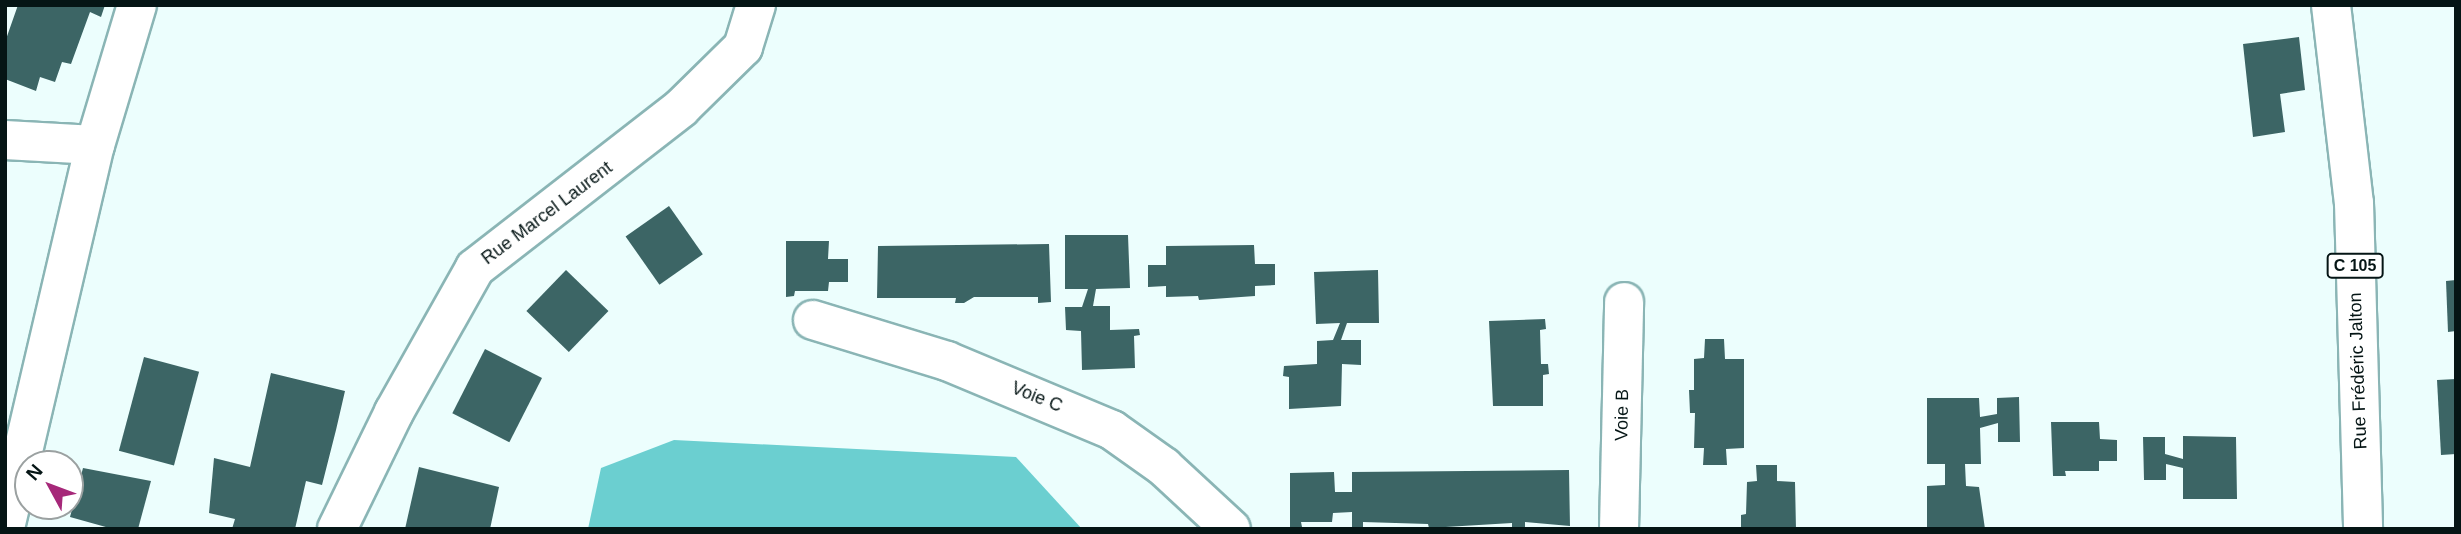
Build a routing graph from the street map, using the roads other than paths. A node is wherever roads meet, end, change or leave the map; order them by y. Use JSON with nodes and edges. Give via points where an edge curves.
{"nodes":[{"id":1,"x":136,"y":5,"type":"edge"},
{"id":2,"x":756,"y":5,"type":"edge"},
{"id":3,"x":2331,"y":5,"type":"edge"},
{"id":4,"x":5,"y":140,"type":"edge"},
{"id":5,"x":94,"y":145,"type":"junction"},
{"id":6,"x":1624,"y":302,"type":"dead end"},
{"id":7,"x":813,"y":320,"type":"dead end"},
{"id":8,"x":5,"y":528,"type":"edge"},
{"id":9,"x":337,"y":529,"type":"edge"},
{"id":10,"x":1231,"y":529,"type":"edge"},
{"id":11,"x":1619,"y":529,"type":"edge"},
{"id":12,"x":2364,"y":529,"type":"edge"}],
"edges":[{"from":1,"to":5,"type":"street"},
{"from":2,"to":9,"type":"street","name":"Rue Marcel Laurent","via":[[743,47],[681,108],[475,268],[394,412]]},
{"from":3,"to":12,"type":"street","name":"Rue Frédéric Jalton","number":"C 105","via":[[2354,203]]},
{"from":4,"to":5,"type":"street"},
{"from":5,"to":8,"type":"street"},
{"from":6,"to":11,"type":"street","name":"Voie B"},
{"from":7,"to":10,"type":"street","name":"Voie C","via":[[947,361],[1112,430],[1164,467]]}]}
